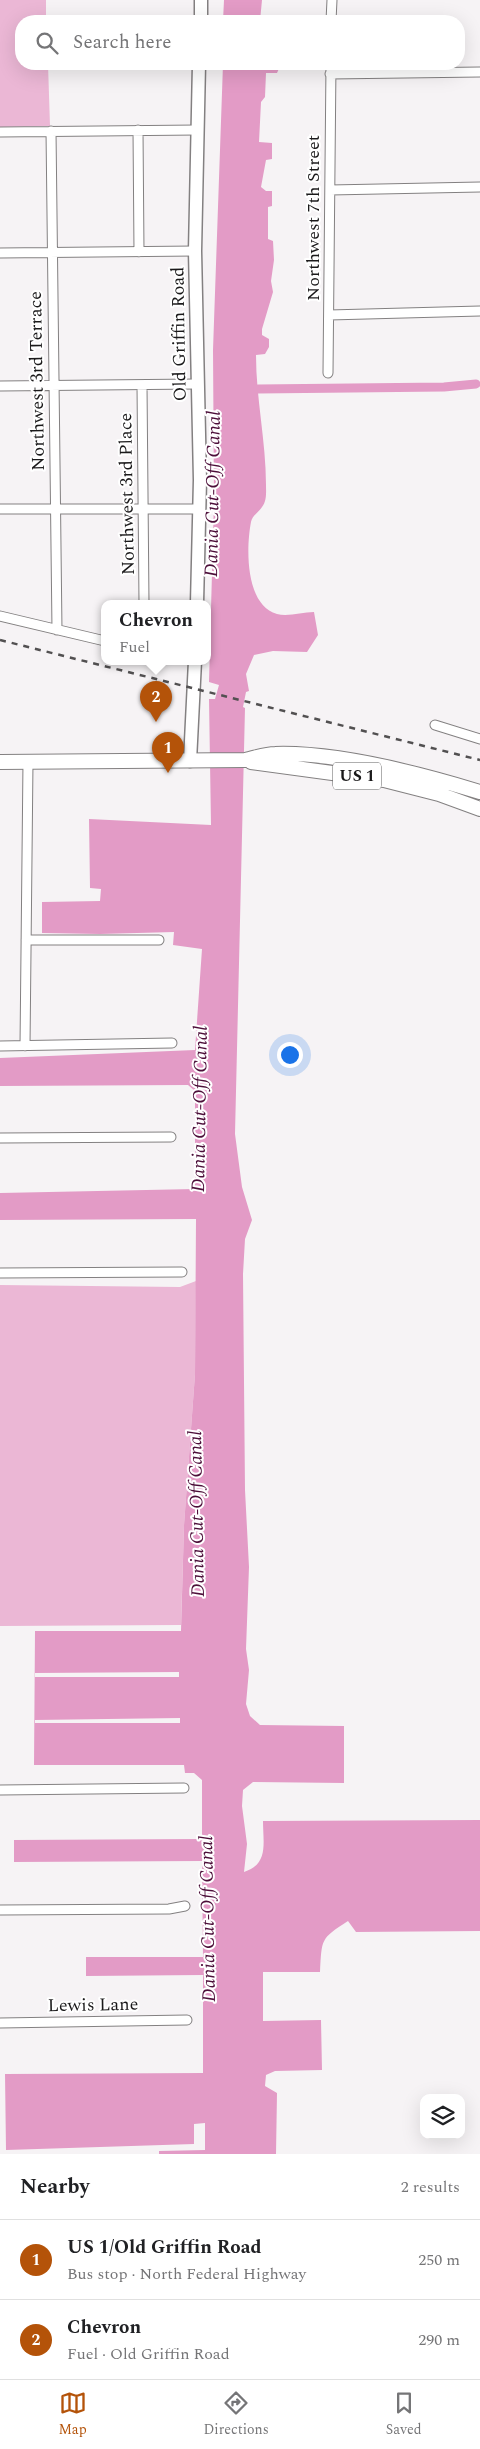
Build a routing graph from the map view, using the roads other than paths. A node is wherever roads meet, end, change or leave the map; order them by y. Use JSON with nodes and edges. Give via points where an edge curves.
{"nodes":[{"id":1,"x":201,"y":0,"type":"edge"},
{"id":2,"x":332,"y":0,"type":"edge"},
{"id":3,"x":201,"y":15,"type":"edge"},
{"id":4,"x":331,"y":15,"type":"edge"},
{"id":5,"x":199,"y":70,"type":"edge"},
{"id":6,"x":330,"y":70,"type":"edge"},
{"id":7,"x":480,"y":72,"type":"edge"},
{"id":8,"x":330,"y":74,"type":"junction"},
{"id":9,"x":138,"y":130,"type":"junction"},
{"id":10,"x":197,"y":130,"type":"junction"},
{"id":11,"x":51,"y":131,"type":"junction"},
{"id":12,"x":0,"y":132,"type":"edge"},
{"id":13,"x":480,"y":187,"type":"edge"},
{"id":14,"x":330,"y":190,"type":"junction"},
{"id":15,"x":195,"y":251,"type":"junction"},
{"id":16,"x":139,"y":252,"type":"junction"},
{"id":17,"x":0,"y":253,"type":"edge"},
{"id":18,"x":52,"y":253,"type":"junction"},
{"id":19,"x":480,"y":311,"type":"edge"},
{"id":20,"x":329,"y":315,"type":"junction"},
{"id":21,"x":328,"y":373,"type":"dead end"},
{"id":22,"x":197,"y":384,"type":"junction"},
{"id":23,"x":53,"y":385,"type":"junction"},
{"id":24,"x":142,"y":385,"type":"junction"},
{"id":25,"x":0,"y":386,"type":"edge"},
{"id":26,"x":144,"y":508,"type":"junction"},
{"id":27,"x":0,"y":509,"type":"edge"},
{"id":28,"x":56,"y":509,"type":"junction"},
{"id":29,"x":199,"y":509,"type":"junction"},
{"id":30,"x":144,"y":600,"type":"edge"},
{"id":31,"x":197,"y":600,"type":"edge"},
{"id":32,"x":0,"y":616,"type":"edge"},
{"id":33,"x":57,"y":630,"type":"junction"},
{"id":34,"x":101,"y":640,"type":"edge"},
{"id":35,"x":191,"y":665,"type":"edge"},
{"id":36,"x":435,"y":725,"type":"dead end"},
{"id":37,"x":480,"y":739,"type":"edge"},
{"id":38,"x":245,"y":760,"type":"junction"},
{"id":39,"x":190,"y":761,"type":"junction"},
{"id":40,"x":0,"y":762,"type":"edge"},
{"id":41,"x":28,"y":762,"type":"junction"},
{"id":42,"x":478,"y":791,"type":"edge"},
{"id":43,"x":474,"y":807,"type":"edge"},
{"id":44,"x":26,"y":940,"type":"junction"},
{"id":45,"x":159,"y":940,"type":"dead end"},
{"id":46,"x":172,"y":1043,"type":"dead end"},
{"id":47,"x":0,"y":1046,"type":"edge"},
{"id":48,"x":25,"y":1046,"type":"junction"},
{"id":49,"x":171,"y":1137,"type":"dead end"},
{"id":50,"x":0,"y":1138,"type":"edge"},
{"id":51,"x":182,"y":1272,"type":"dead end"},
{"id":52,"x":0,"y":1273,"type":"edge"},
{"id":53,"x":184,"y":1788,"type":"dead end"},
{"id":54,"x":0,"y":1790,"type":"edge"},
{"id":55,"x":184,"y":1906,"type":"dead end"},
{"id":56,"x":0,"y":1910,"type":"edge"},
{"id":57,"x":187,"y":2020,"type":"dead end"},
{"id":58,"x":0,"y":2023,"type":"edge"}],
"edges":[{"from":1,"to":3,"type":"street"},
{"from":2,"to":4,"type":"street"},
{"from":5,"to":10,"type":"street","name":"Old Griffin Road"},
{"from":6,"to":8,"type":"street","name":"Northwest 7th Street"},
{"from":7,"to":8,"type":"street"},
{"from":8,"to":14,"type":"street","name":"Northwest 7th Street"},
{"from":9,"to":10,"type":"street"},
{"from":9,"to":11,"type":"street"},
{"from":9,"to":16,"type":"street"},
{"from":10,"to":15,"type":"street","name":"Old Griffin Road"},
{"from":11,"to":12,"type":"street"},
{"from":11,"to":18,"type":"street","name":"Northwest 3rd Terrace"},
{"from":13,"to":14,"type":"street"},
{"from":14,"to":20,"type":"street","name":"Northwest 7th Street"},
{"from":15,"to":16,"type":"street"},
{"from":15,"to":22,"type":"street","name":"Old Griffin Road"},
{"from":16,"to":18,"type":"street"},
{"from":17,"to":18,"type":"street"},
{"from":18,"to":23,"type":"street","name":"Northwest 3rd Terrace"},
{"from":19,"to":20,"type":"street"},
{"from":20,"to":21,"type":"street","name":"Northwest 7th Street"},
{"from":22,"to":24,"type":"street"},
{"from":22,"to":29,"type":"street","name":"Old Griffin Road"},
{"from":23,"to":24,"type":"street"},
{"from":23,"to":25,"type":"street"},
{"from":23,"to":28,"type":"street","name":"Northwest 3rd Terrace"},
{"from":24,"to":26,"type":"street","name":"Northwest 3rd Place"},
{"from":26,"to":28,"type":"street"},
{"from":26,"to":29,"type":"street"},
{"from":26,"to":30,"type":"street","name":"Northwest 3rd Place"},
{"from":27,"to":28,"type":"street"},
{"from":28,"to":33,"type":"street","name":"Northwest 3rd Terrace"},
{"from":29,"to":31,"type":"street","name":"Old Griffin Road"},
{"from":32,"to":33,"type":"street"},
{"from":33,"to":34,"type":"street"},
{"from":35,"to":39,"type":"street"},
{"from":36,"to":37,"type":"street"},
{"from":38,"to":39,"type":"main road","number":"US 1"},
{"from":38,"to":42,"type":"main road","number":"US 1","via":[[274,754],[350,761],[408,772]]},
{"from":38,"to":43,"type":"main road","number":"US 1","via":[[274,767],[384,780]]},
{"from":39,"to":41,"type":"main road","number":"US 1"},
{"from":40,"to":41,"type":"main road","number":"US 1"},
{"from":41,"to":44,"type":"street"},
{"from":42,"to":43,"type":"street"},
{"from":44,"to":45,"type":"street"},
{"from":44,"to":48,"type":"street"},
{"from":46,"to":48,"type":"street"},
{"from":47,"to":48,"type":"street"},
{"from":49,"to":50,"type":"street"},
{"from":51,"to":52,"type":"street"},
{"from":53,"to":54,"type":"street"},
{"from":55,"to":56,"type":"street","via":[[169,1909]]},
{"from":57,"to":58,"type":"street","name":"Lewis Lane"}]}
